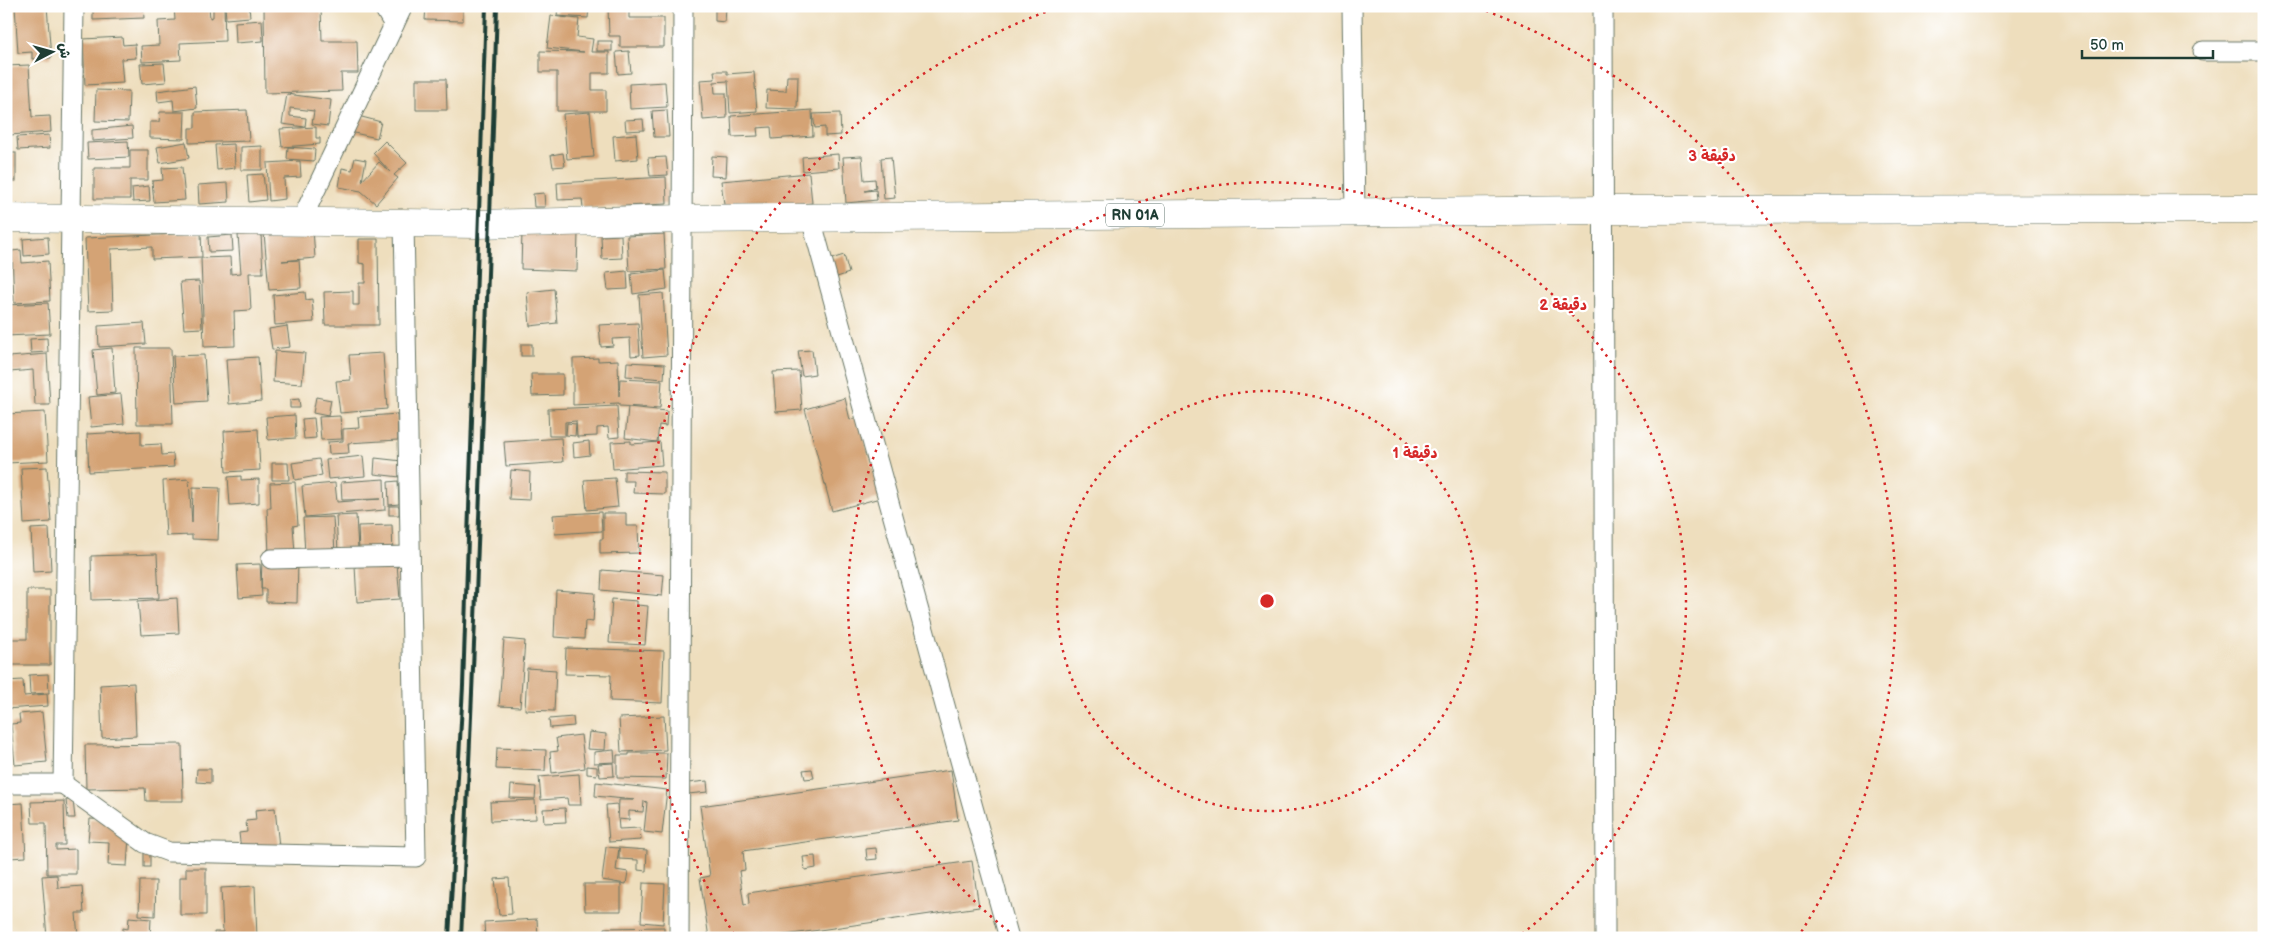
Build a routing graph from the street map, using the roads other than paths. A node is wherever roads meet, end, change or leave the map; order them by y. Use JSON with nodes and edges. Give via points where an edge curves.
{"nodes":[{"id":1,"x":74,"y":6,"type":"edge"},
{"id":2,"x":383,"y":6,"type":"edge"},
{"id":3,"x":403,"y":6,"type":"edge"},
{"id":4,"x":683,"y":6,"type":"edge"},
{"id":5,"x":1352,"y":6,"type":"edge"},
{"id":6,"x":1603,"y":6,"type":"edge"},
{"id":7,"x":394,"y":25,"type":"junction"},
{"id":8,"x":2203,"y":51,"type":"dead end"},
{"id":9,"x":2264,"y":51,"type":"edge"},
{"id":10,"x":2264,"y":209,"type":"edge"},
{"id":11,"x":1604,"y":210,"type":"junction"},
{"id":12,"x":1355,"y":213,"type":"junction"},
{"id":13,"x":6,"y":218,"type":"edge"},
{"id":14,"x":70,"y":218,"type":"junction"},
{"id":15,"x":684,"y":219,"type":"junction"},
{"id":16,"x":811,"y":219,"type":"junction"},
{"id":17,"x":300,"y":223,"type":"junction"},
{"id":18,"x":404,"y":223,"type":"junction"},
{"id":19,"x":410,"y":556,"type":"junction"},
{"id":20,"x":271,"y":559,"type":"dead end"},
{"id":21,"x":6,"y":784,"type":"edge"},
{"id":22,"x":63,"y":784,"type":"junction"},
{"id":23,"x":679,"y":938,"type":"edge"},
{"id":24,"x":1009,"y":938,"type":"edge"},
{"id":25,"x":1605,"y":938,"type":"edge"}],
"edges":[{"from":1,"to":14,"type":"street"},
{"from":2,"to":7,"type":"street"},
{"from":3,"to":7,"type":"street"},
{"from":4,"to":15,"type":"street"},
{"from":5,"to":12,"type":"street"},
{"from":6,"to":11,"type":"street"},
{"from":7,"to":17,"type":"street"},
{"from":8,"to":9,"type":"street"},
{"from":10,"to":11,"type":"main road","number":"RN 01A"},
{"from":11,"to":12,"type":"main road","number":"RN 01A"},
{"from":11,"to":25,"type":"street"},
{"from":12,"to":16,"type":"main road","number":"RN 01A"},
{"from":13,"to":14,"type":"main road","number":"RN 01A"},
{"from":14,"to":17,"type":"main road","number":"RN 01A"},
{"from":14,"to":22,"type":"street"},
{"from":15,"to":16,"type":"main road","number":"RN 01A"},
{"from":15,"to":18,"type":"main road","number":"RN 01A"},
{"from":15,"to":23,"type":"street"},
{"from":16,"to":24,"type":"street"},
{"from":17,"to":18,"type":"main road","number":"RN 01A"},
{"from":18,"to":19,"type":"street"},
{"from":19,"to":20,"type":"street"},
{"from":19,"to":22,"type":"street","via":[[416,857],[169,852],[145,843]]},
{"from":21,"to":22,"type":"street"}]}
